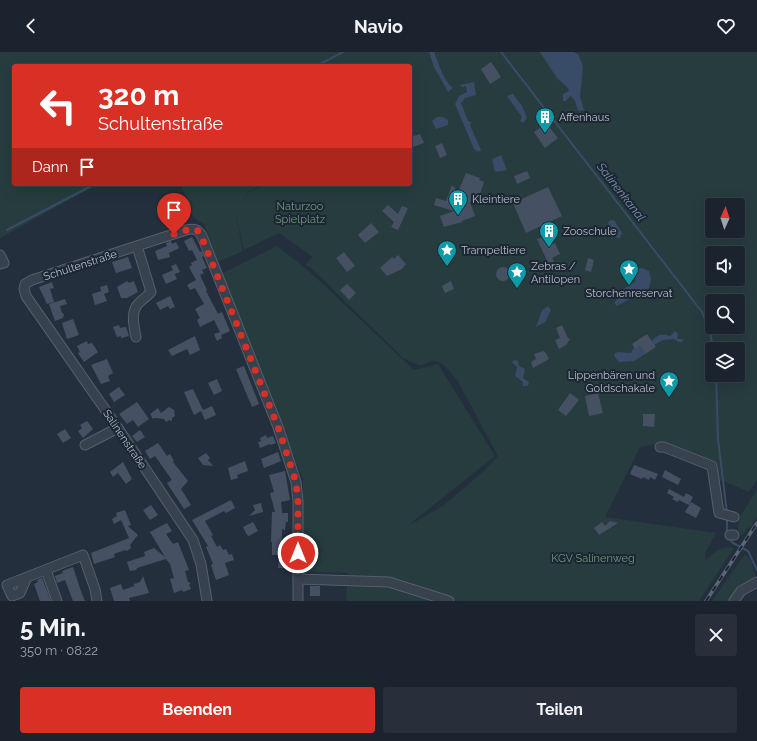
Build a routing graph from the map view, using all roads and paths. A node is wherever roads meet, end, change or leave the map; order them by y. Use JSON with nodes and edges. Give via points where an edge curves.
{"nodes":[{"id":1,"x":137,"y":246,"type":"junction"},
{"id":2,"x":24,"y":287,"type":"joint"},
{"id":3,"x":136,"y":337,"type":"dead end"},
{"id":4,"x":118,"y":428,"type":"junction"},
{"id":5,"x":85,"y":445,"type":"dead end"},
{"id":6,"x":660,"y":447,"type":"dead end"},
{"id":7,"x":729,"y":516,"type":"dead end"},
{"id":8,"x":46,"y":570,"type":"junction"},
{"id":9,"x":27,"y":577,"type":"dead end"},
{"id":10,"x":298,"y":578,"type":"junction"},
{"id":11,"x":755,"y":583,"type":"edge"},
{"id":12,"x":57,"y":601,"type":"edge"},
{"id":13,"x":97,"y":601,"type":"edge"},
{"id":14,"x":207,"y":601,"type":"edge"},
{"id":15,"x":298,"y":601,"type":"edge"},
{"id":16,"x":449,"y":601,"type":"edge"},
{"id":17,"x":734,"y":601,"type":"edge"}],
"edges":[{"from":1,"to":2,"type":"street","name":"Schultenstraße","via":[[32,280]]},
{"from":1,"to":3,"type":"street","via":[[150,292],[135,309],[133,322]]},
{"from":1,"to":10,"type":"street","name":"Schultenstraße","via":[[190,229],[199,230],[202,236],[278,427],[296,482]]},
{"from":2,"to":4,"type":"street","name":"Salinenstraße","via":[[26,296]]},
{"from":4,"to":5,"type":"street"},
{"from":4,"to":14,"type":"street","name":"Salinenstraße","via":[[193,540],[201,564]]},
{"from":6,"to":7,"type":"street","via":[[712,466],[719,513]]},
{"from":8,"to":9,"type":"street"},
{"from":8,"to":12,"type":"street"},
{"from":8,"to":13,"type":"street","via":[[83,555]]},
{"from":10,"to":15,"type":"street","name":"Schultenstraße"},
{"from":10,"to":16,"type":"street","via":[[388,582]]},
{"from":11,"to":17,"type":"street","via":[[741,591]]}]}
